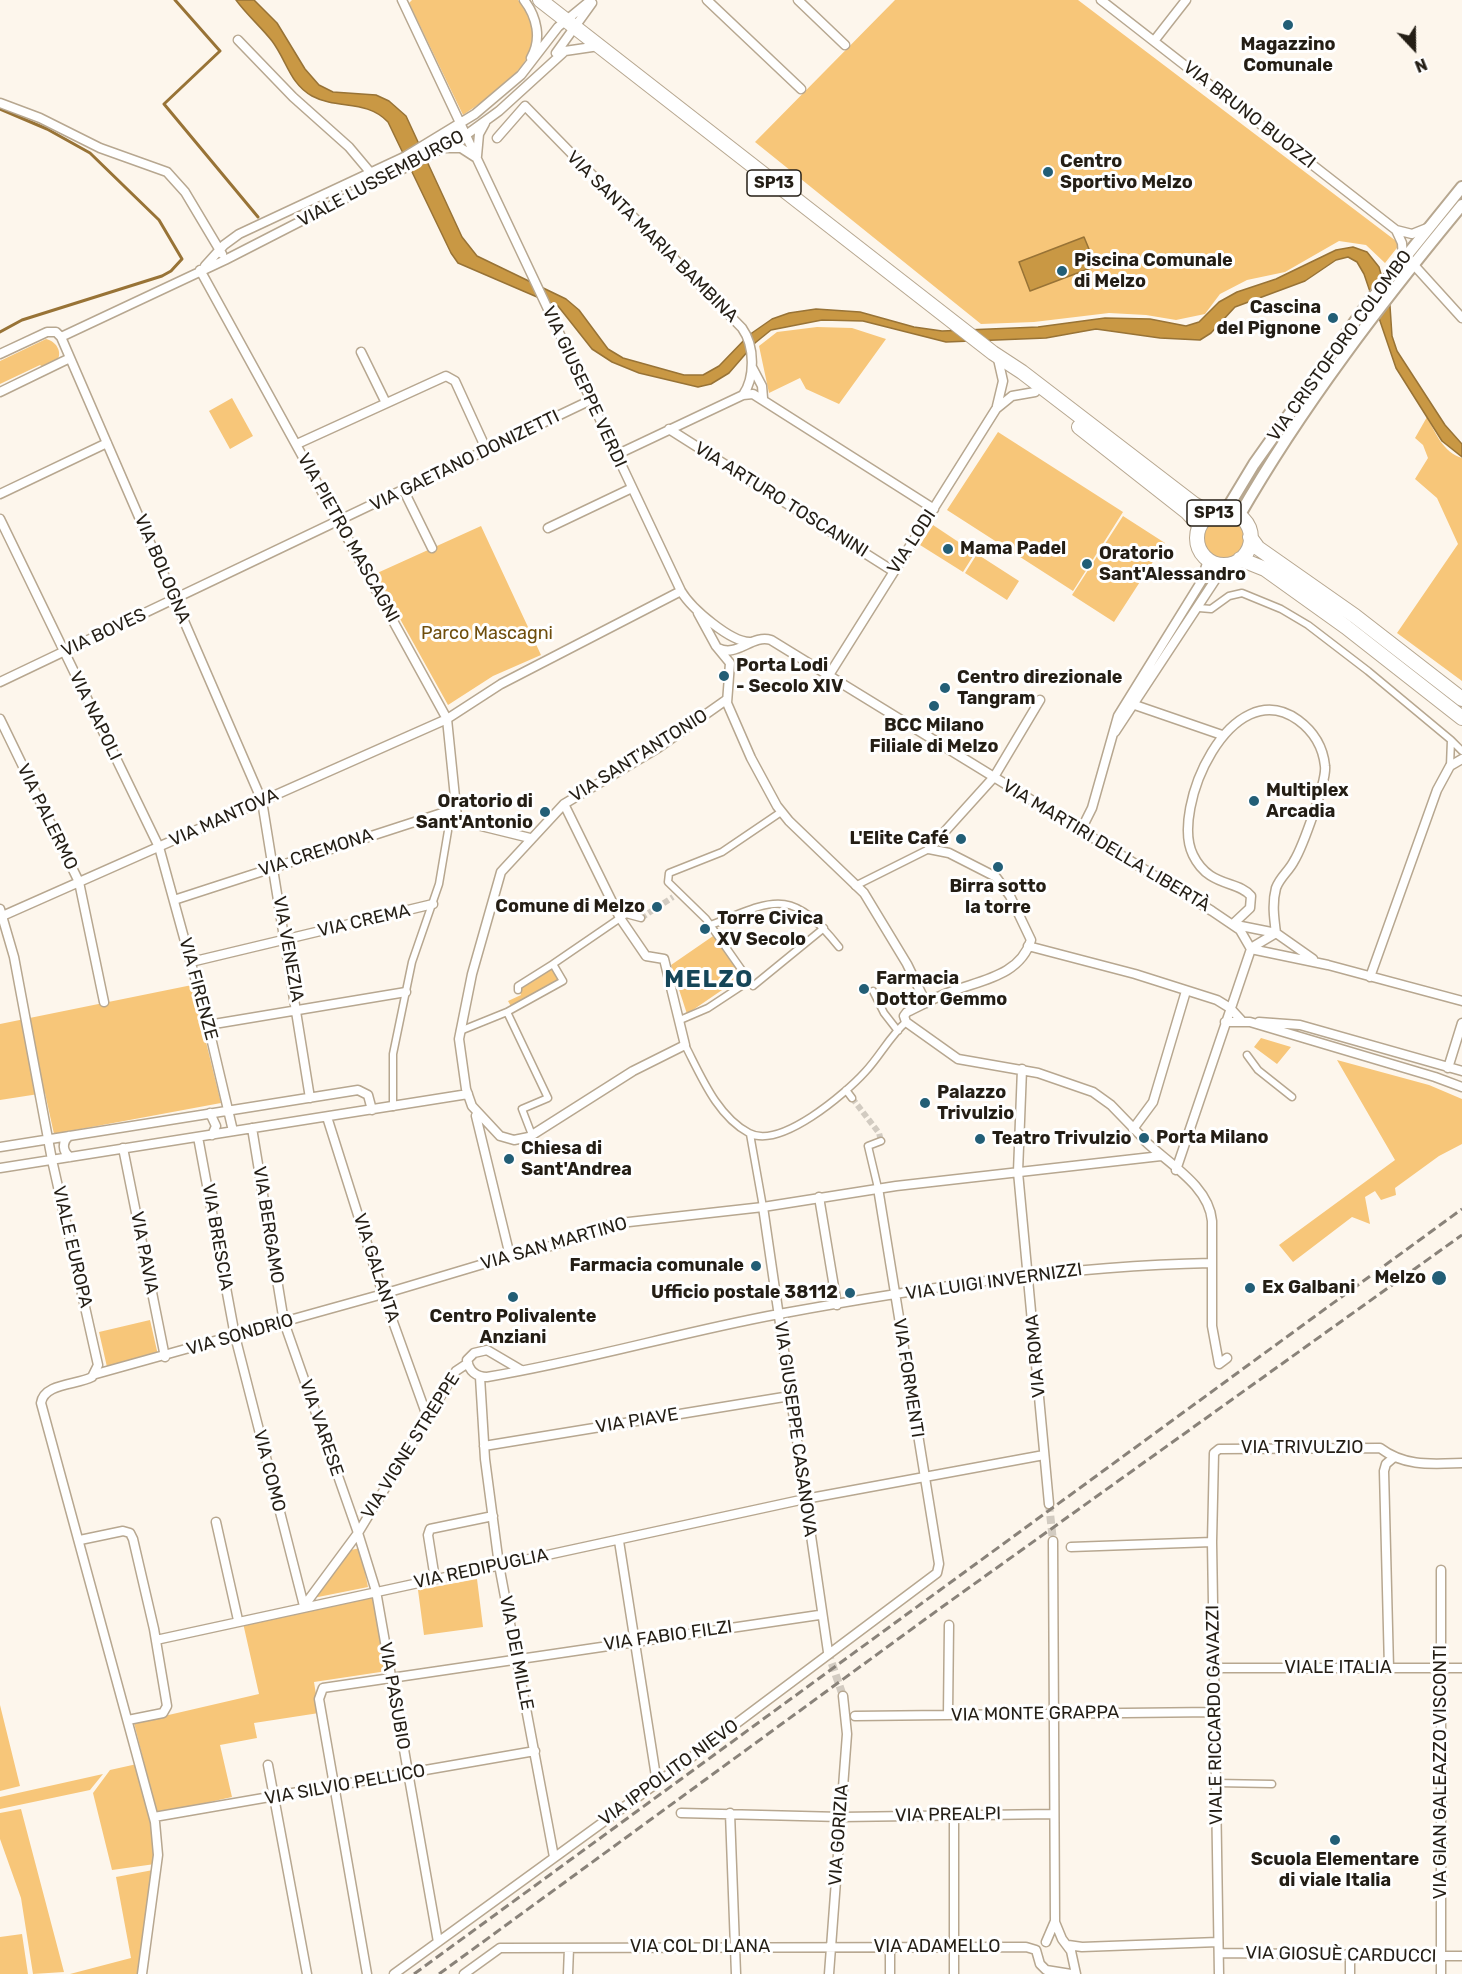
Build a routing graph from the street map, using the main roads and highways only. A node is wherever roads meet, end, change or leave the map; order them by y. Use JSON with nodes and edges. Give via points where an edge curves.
{"nodes":[{"id":1,"x":540,"y":0,"type":"edge"},
{"id":2,"x":996,"y":356,"type":"junction"},
{"id":3,"x":1219,"y":513,"type":"junction"},
{"id":4,"x":1200,"y":526,"type":"junction"},
{"id":5,"x":1250,"y":537,"type":"junction"},
{"id":6,"x":1240,"y":559,"type":"junction"},
{"id":7,"x":1462,"y":699,"type":"edge"},
{"id":8,"x":1462,"y":718,"type":"edge"}],
"edges":[{"from":1,"to":2,"type":"main road","number":"SP13"},
{"from":2,"to":3,"type":"main road","number":"SP13","via":[[1194,504]]},
{"from":2,"to":4,"type":"main road","number":"SP13"},
{"from":3,"to":4,"type":"main road","number":"SP13"},
{"from":3,"to":5,"type":"main road","number":"SP13","via":[[1239,516]]},
{"from":4,"to":6,"type":"main road","number":"SP13","via":[[1197,543],[1208,560],[1225,565]]},
{"from":5,"to":6,"type":"main road","number":"SP13","via":[[1247,551]]},
{"from":5,"to":7,"type":"main road","number":"SP13","via":[[1264,552]]},
{"from":6,"to":8,"type":"main road","via":[[1265,569],[1346,627]]}]}
